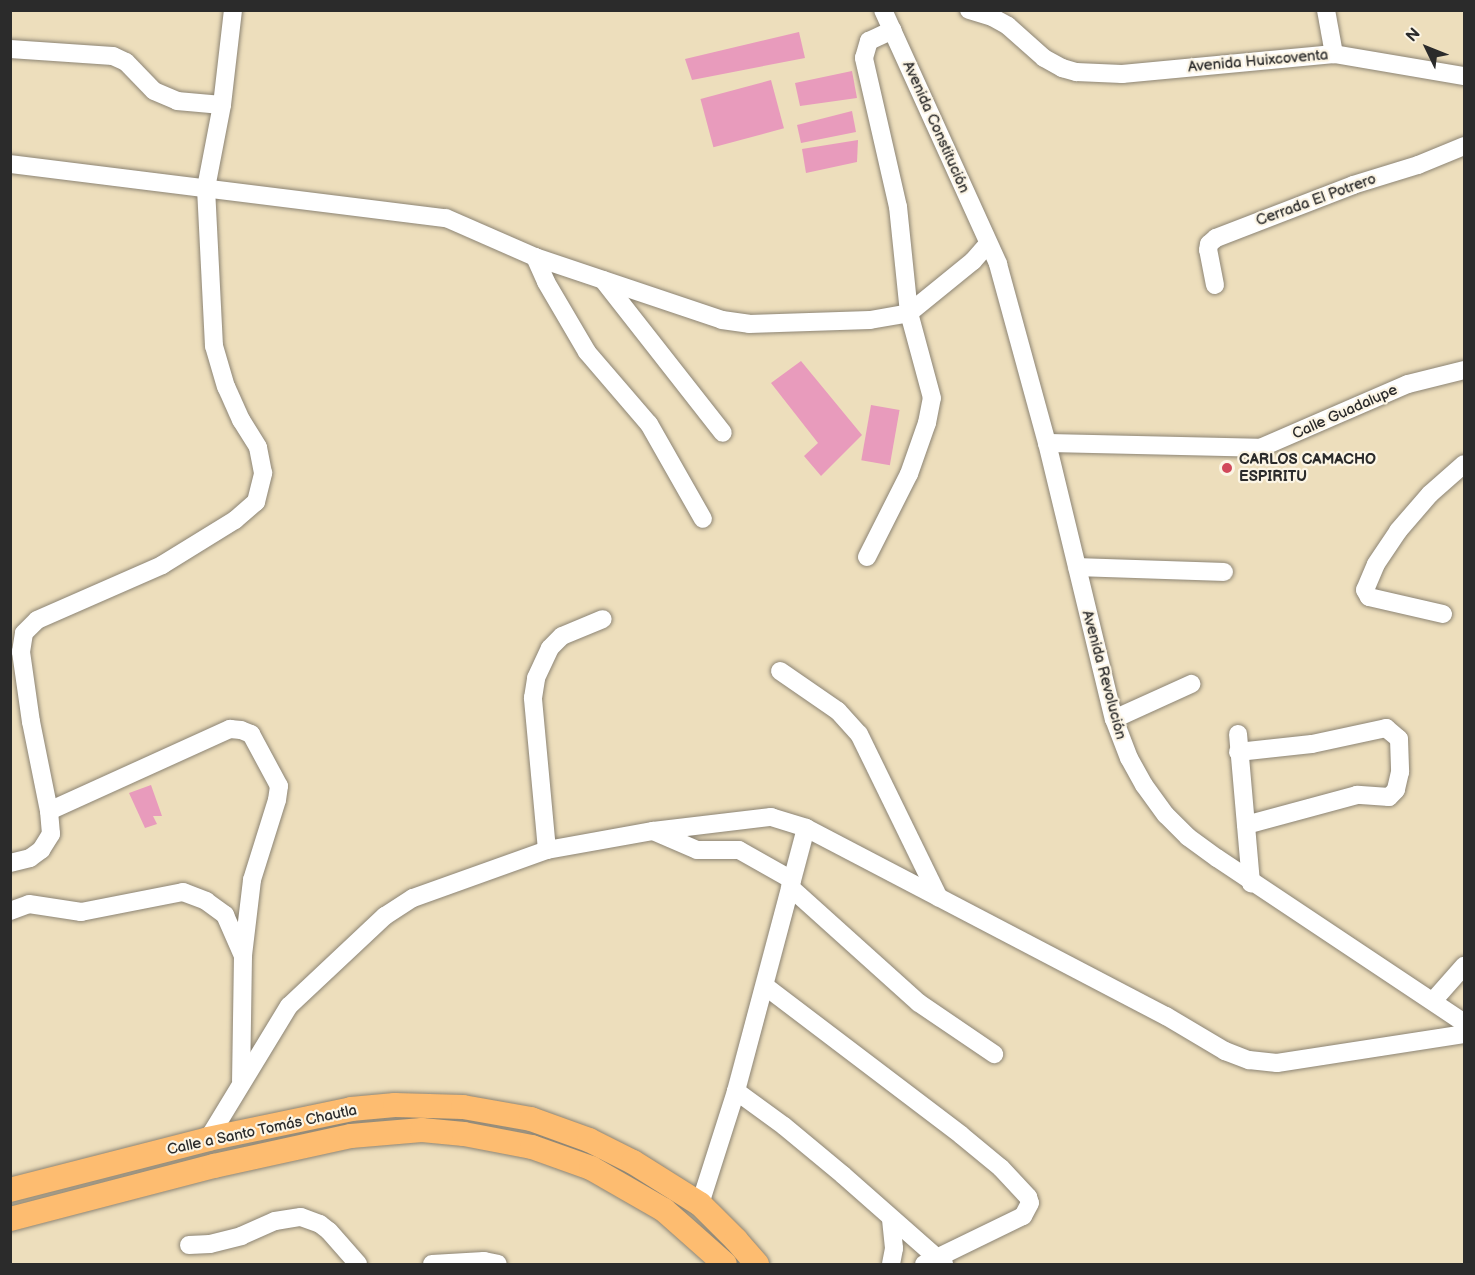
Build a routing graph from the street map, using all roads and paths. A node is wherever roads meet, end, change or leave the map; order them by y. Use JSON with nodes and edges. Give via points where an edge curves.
{"nodes":[{"id":1,"x":233,"y":10,"type":"edge"},
{"id":2,"x":884,"y":10,"type":"edge"},
{"id":3,"x":969,"y":10,"type":"edge"},
{"id":4,"x":1326,"y":10,"type":"edge"},
{"id":5,"x":1008,"y":18,"type":"edge"},
{"id":6,"x":893,"y":30,"type":"junction"},
{"id":7,"x":10,"y":49,"type":"edge"},
{"id":8,"x":1334,"y":54,"type":"junction"},
{"id":9,"x":1464,"y":76,"type":"edge"},
{"id":10,"x":222,"y":105,"type":"junction"},
{"id":11,"x":1464,"y":146,"type":"edge"},
{"id":12,"x":10,"y":164,"type":"edge"},
{"id":13,"x":206,"y":188,"type":"junction"},
{"id":14,"x":988,"y":244,"type":"junction"},
{"id":15,"x":535,"y":257,"type":"junction"},
{"id":16,"x":603,"y":280,"type":"junction"},
{"id":17,"x":1215,"y":285,"type":"dead end"},
{"id":18,"x":909,"y":313,"type":"junction"},
{"id":19,"x":1464,"y":370,"type":"edge"},
{"id":20,"x":723,"y":433,"type":"dead end"},
{"id":21,"x":1047,"y":443,"type":"junction"},
{"id":22,"x":1464,"y":464,"type":"edge"},
{"id":23,"x":703,"y":519,"type":"dead end"},
{"id":24,"x":867,"y":557,"type":"dead end"},
{"id":25,"x":1077,"y":567,"type":"junction"},
{"id":26,"x":1224,"y":572,"type":"dead end"},
{"id":27,"x":1443,"y":614,"type":"dead end"},
{"id":28,"x":603,"y":619,"type":"dead end"},
{"id":29,"x":780,"y":671,"type":"dead end"},
{"id":30,"x":1191,"y":684,"type":"dead end"},
{"id":31,"x":1114,"y":719,"type":"junction"},
{"id":32,"x":49,"y":811,"type":"junction"},
{"id":33,"x":1246,"y":825,"type":"junction"},
{"id":34,"x":806,"y":828,"type":"junction"},
{"id":35,"x":653,"y":831,"type":"junction"},
{"id":36,"x":547,"y":850,"type":"junction"},
{"id":37,"x":10,"y":863,"type":"edge"},
{"id":38,"x":1251,"y":883,"type":"junction"},
{"id":39,"x":791,"y":884,"type":"junction"},
{"id":40,"x":939,"y":898,"type":"junction"},
{"id":41,"x":10,"y":911,"type":"edge"},
{"id":42,"x":243,"y":956,"type":"junction"},
{"id":43,"x":1464,"y":966,"type":"edge"},
{"id":44,"x":765,"y":986,"type":"junction"},
{"id":45,"x":1433,"y":1001,"type":"junction"},
{"id":46,"x":1464,"y":1023,"type":"edge"},
{"id":47,"x":1464,"y":1034,"type":"edge"},
{"id":48,"x":994,"y":1054,"type":"dead end"},
{"id":49,"x":241,"y":1083,"type":"junction"},
{"id":50,"x":736,"y":1091,"type":"junction"},
{"id":51,"x":207,"y":1139,"type":"junction"},
{"id":52,"x":10,"y":1190,"type":"edge"},
{"id":53,"x":700,"y":1204,"type":"junction"},
{"id":54,"x":891,"y":1218,"type":"junction"},
{"id":55,"x":10,"y":1219,"type":"edge"},
{"id":56,"x":189,"y":1245,"type":"dead end"},
{"id":57,"x":934,"y":1262,"type":"edge"},
{"id":58,"x":358,"y":1264,"type":"edge"},
{"id":59,"x":432,"y":1264,"type":"edge"},
{"id":60,"x":498,"y":1264,"type":"edge"},
{"id":61,"x":724,"y":1264,"type":"edge"},
{"id":62,"x":757,"y":1264,"type":"edge"},
{"id":63,"x":891,"y":1264,"type":"edge"}],
"edges":[{"from":1,"to":10,"type":"street"},
{"from":2,"to":6,"type":"street","name":"Avenida Constitución"},
{"from":3,"to":5,"type":"street","name":"Avenida Huixcoventa"},
{"from":4,"to":8,"type":"street"},
{"from":5,"to":8,"type":"street","name":"Avenida Huixcoventa","via":[[1030,47],[1062,68],[1096,74]]},
{"from":6,"to":14,"type":"street","name":"Avenida Constitución"},
{"from":6,"to":18,"type":"street","via":[[869,41],[864,58],[898,207]]},
{"from":7,"to":10,"type":"street","via":[[113,56],[126,62],[154,91],[169,98]]},
{"from":8,"to":9,"type":"street","name":"Avenida Huixcoventa"},
{"from":10,"to":13,"type":"street"},
{"from":11,"to":17,"type":"street","name":"Cerrada El Potrero","via":[[1216,238],[1208,250]]},
{"from":12,"to":13,"type":"street"},
{"from":13,"to":15,"type":"street","via":[[446,218]]},
{"from":13,"to":32,"type":"street","via":[[214,346],[226,387],[258,447],[263,473],[256,502],[235,520],[162,565],[37,620],[24,633],[21,652]]},
{"from":14,"to":18,"type":"street"},
{"from":14,"to":21,"type":"street","name":"Avenida Revolución","via":[[999,264]]},
{"from":15,"to":16,"type":"street"},
{"from":15,"to":23,"type":"street","via":[[587,352],[649,424]]},
{"from":16,"to":18,"type":"street","via":[[722,320],[749,324],[870,320]]},
{"from":16,"to":20,"type":"street"},
{"from":18,"to":24,"type":"street","via":[[932,398],[930,412],[909,474]]},
{"from":19,"to":21,"type":"street","name":"Calle Guadalupe","via":[[1408,384],[1260,448]]},
{"from":21,"to":25,"type":"street","name":"Avenida Revolución"},
{"from":22,"to":27,"type":"street","via":[[1430,494],[1398,531],[1376,564],[1365,590],[1369,597]]},
{"from":25,"to":26,"type":"street"},
{"from":25,"to":31,"type":"street","name":"Avenida Revolución"},
{"from":28,"to":36,"type":"street","via":[[562,636],[550,648],[536,678],[533,698]]},
{"from":29,"to":40,"type":"street","via":[[838,711],[859,734]]},
{"from":30,"to":31,"type":"street"},
{"from":31,"to":38,"type":"street","name":"Avenida Revolución","via":[[1129,758],[1166,814],[1188,837]]},
{"from":32,"to":37,"type":"street","via":[[51,834],[41,850],[30,858]]},
{"from":32,"to":42,"type":"street","via":[[230,729],[251,734],[279,786],[252,880]]},
{"from":33,"to":33,"type":"street","via":[[1357,795],[1389,797],[1396,790],[1400,772],[1399,739],[1386,728],[1312,744],[1238,743]]},
{"from":33,"to":38,"type":"street"},
{"from":34,"to":35,"type":"street","via":[[771,817]]},
{"from":34,"to":39,"type":"street"},
{"from":34,"to":40,"type":"street"},
{"from":35,"to":36,"type":"street"},
{"from":35,"to":39,"type":"street","via":[[697,850],[740,850]]},
{"from":36,"to":49,"type":"street","via":[[413,898],[385,916],[290,1006]]},
{"from":38,"to":45,"type":"street","name":"Avenida Revolución"},
{"from":39,"to":44,"type":"street"},
{"from":39,"to":48,"type":"street","via":[[920,1003]]},
{"from":40,"to":47,"type":"street","via":[[1166,1016],[1225,1051],[1249,1060],[1277,1063]]},
{"from":41,"to":42,"type":"street","via":[[29,904],[81,912],[183,892],[206,901],[225,915]]},
{"from":42,"to":49,"type":"street"},
{"from":43,"to":45,"type":"street"},
{"from":44,"to":50,"type":"street"},
{"from":44,"to":57,"type":"street","via":[[961,1135],[1028,1197],[1030,1203],[1023,1216]]},
{"from":45,"to":46,"type":"street","name":"Avenida Revolución"},
{"from":49,"to":51,"type":"street"},
{"from":50,"to":53,"type":"street"},
{"from":50,"to":54,"type":"street","via":[[784,1126]]},
{"from":51,"to":52,"type":"main road","name":"Calle a Santo Tomás Chautla"},
{"from":51,"to":53,"type":"main road","name":"Calle a Santo Tomás Chautla","via":[[351,1109],[395,1105],[463,1107],[531,1119],[589,1140],[654,1174]]},
{"from":53,"to":62,"type":"main road","name":"Calle a Santo Tomás Chautla"},
{"from":54,"to":57,"type":"street"},
{"from":54,"to":63,"type":"street"},
{"from":55,"to":61,"type":"main road","name":"Calle a Santo Tomás Chautla","via":[[311,1145],[376,1132],[422,1130],[532,1147],[591,1168],[664,1210]]},
{"from":56,"to":58,"type":"street","via":[[210,1244],[291,1216],[301,1217],[329,1231]]},
{"from":59,"to":60,"type":"street"}]}
